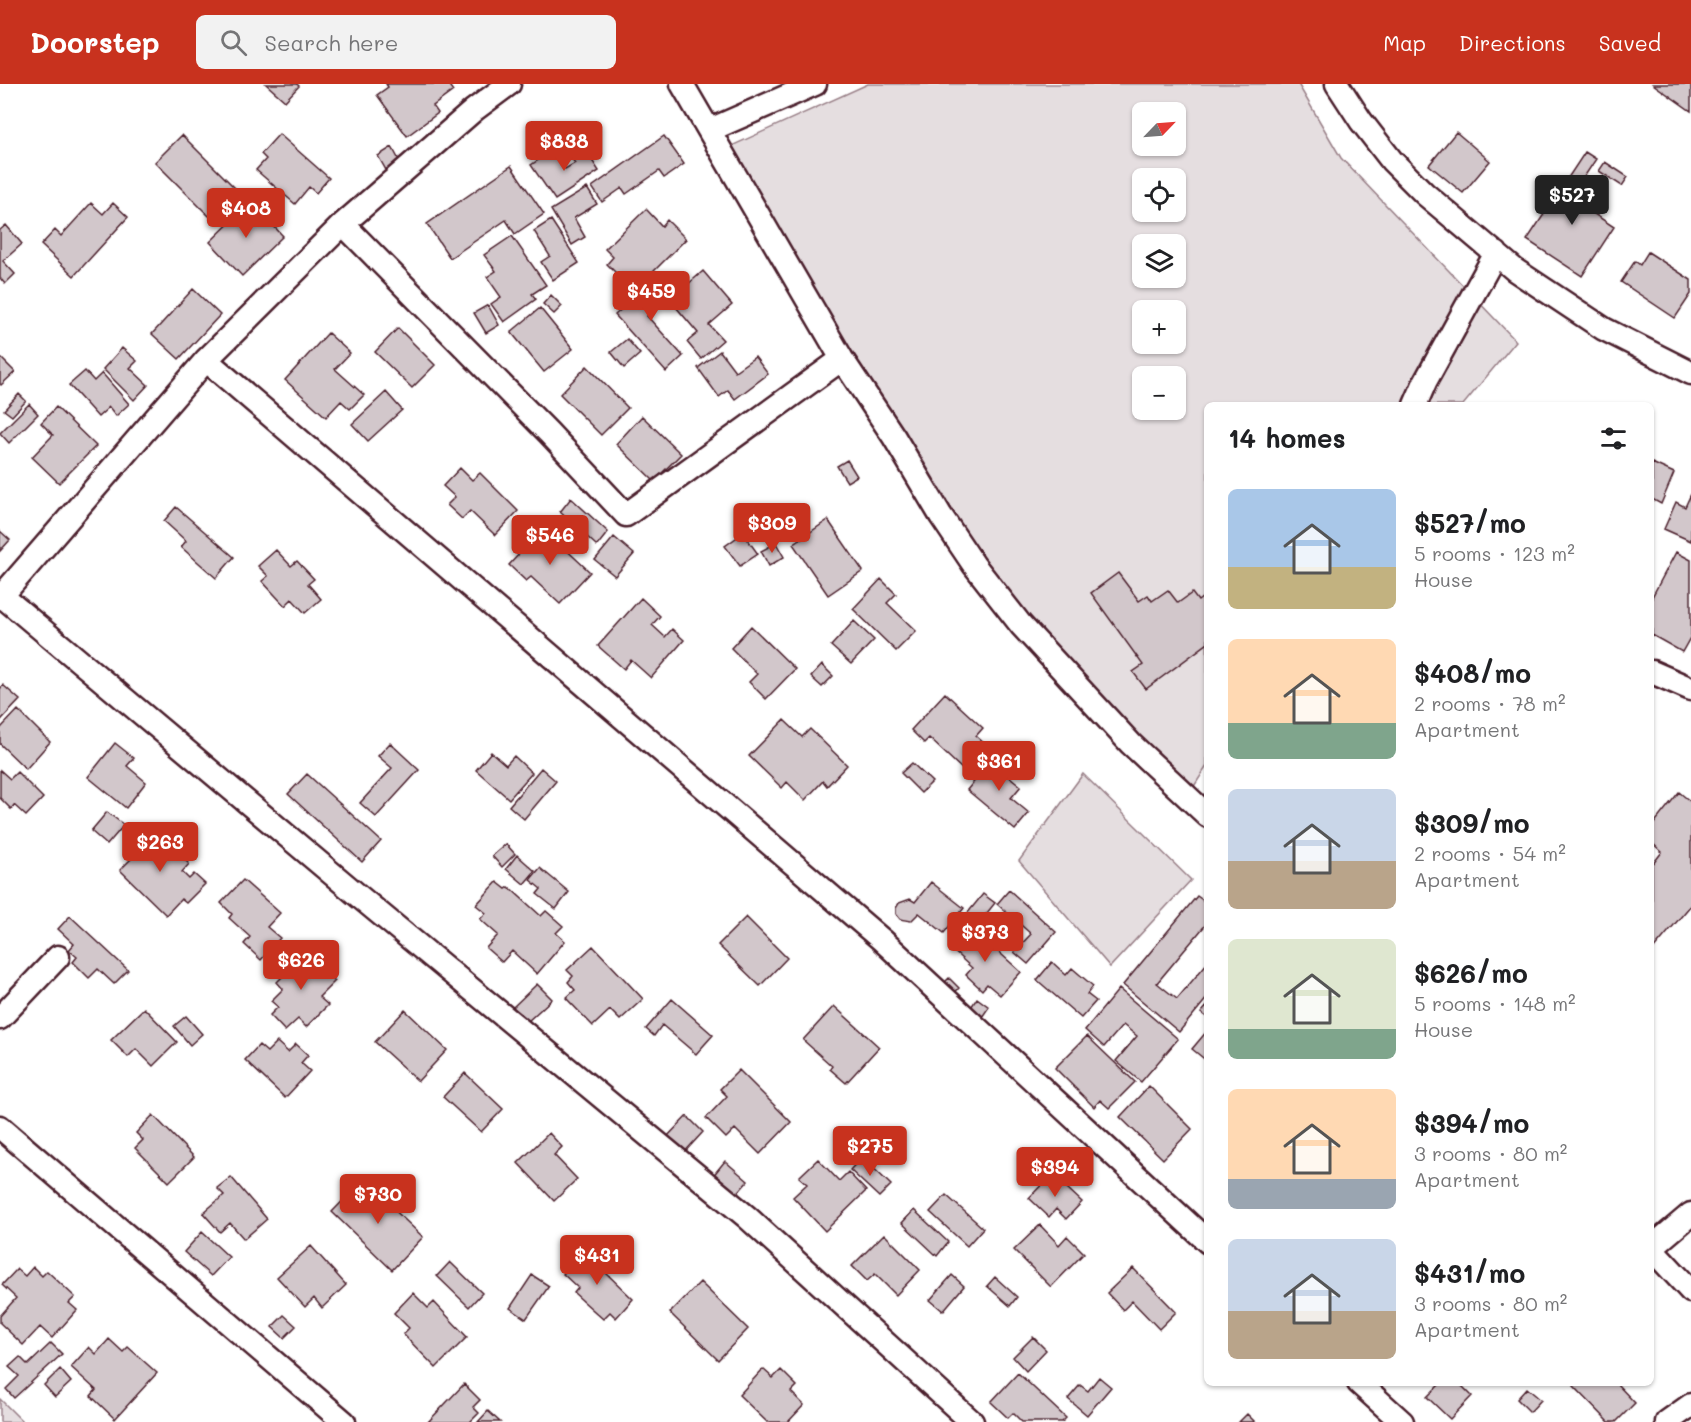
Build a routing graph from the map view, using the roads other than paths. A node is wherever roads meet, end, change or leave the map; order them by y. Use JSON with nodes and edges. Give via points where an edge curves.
{"nodes":[{"id":1,"x":509,"y":84,"type":"edge"},
{"id":2,"x":682,"y":84,"type":"edge"},
{"id":3,"x":815,"y":84,"type":"edge"},
{"id":4,"x":1337,"y":84,"type":"edge"},
{"id":5,"x":710,"y":130,"type":"junction"},
{"id":6,"x":343,"y":224,"type":"junction"},
{"id":7,"x":1496,"y":253,"type":"junction"},
{"id":8,"x":842,"y":359,"type":"junction"},
{"id":9,"x":206,"y":360,"type":"junction"},
{"id":10,"x":1691,"y":373,"type":"edge"},
{"id":11,"x":1415,"y":402,"type":"edge"},
{"id":12,"x":1,"y":597,"type":"edge"},
{"id":13,"x":1654,"y":678,"type":"edge"},
{"id":14,"x":1691,"y":689,"type":"edge"},
{"id":15,"x":1204,"y":812,"type":"edge"},
{"id":16,"x":58,"y":957,"type":"dead end"},
{"id":17,"x":0,"y":1018,"type":"edge"},
{"id":18,"x":0,"y":1127,"type":"edge"},
{"id":19,"x":1691,"y":1214,"type":"edge"},
{"id":20,"x":1204,"y":1238,"type":"edge"},
{"id":21,"x":1654,"y":1246,"type":"edge"},
{"id":22,"x":1654,"y":1250,"type":"edge"},
{"id":23,"x":1691,"y":1291,"type":"edge"},
{"id":24,"x":1362,"y":1386,"type":"edge"},
{"id":25,"x":344,"y":1422,"type":"edge"},
{"id":26,"x":972,"y":1422,"type":"edge"},
{"id":27,"x":1401,"y":1422,"type":"edge"}],
"edges":[{"from":1,"to":6,"type":"street"},
{"from":2,"to":5,"type":"street"},
{"from":3,"to":5,"type":"street"},
{"from":4,"to":7,"type":"street","via":[[1392,161]]},
{"from":5,"to":8,"type":"street"},
{"from":6,"to":8,"type":"street","via":[[626,516]]},
{"from":6,"to":9,"type":"street"},
{"from":7,"to":10,"type":"street","via":[[1604,329]]},
{"from":7,"to":11,"type":"street"},
{"from":8,"to":15,"type":"street","via":[[974,565],[1021,625],[1131,744]]},
{"from":9,"to":12,"type":"street"},
{"from":9,"to":20,"type":"street","via":[[882,940]]},
{"from":12,"to":26,"type":"street","via":[[747,1216]]},
{"from":13,"to":14,"type":"street"},
{"from":16,"to":17,"type":"street"},
{"from":18,"to":25,"type":"street"},
{"from":19,"to":21,"type":"street"},
{"from":22,"to":23,"type":"street"},
{"from":24,"to":27,"type":"street"}]}
